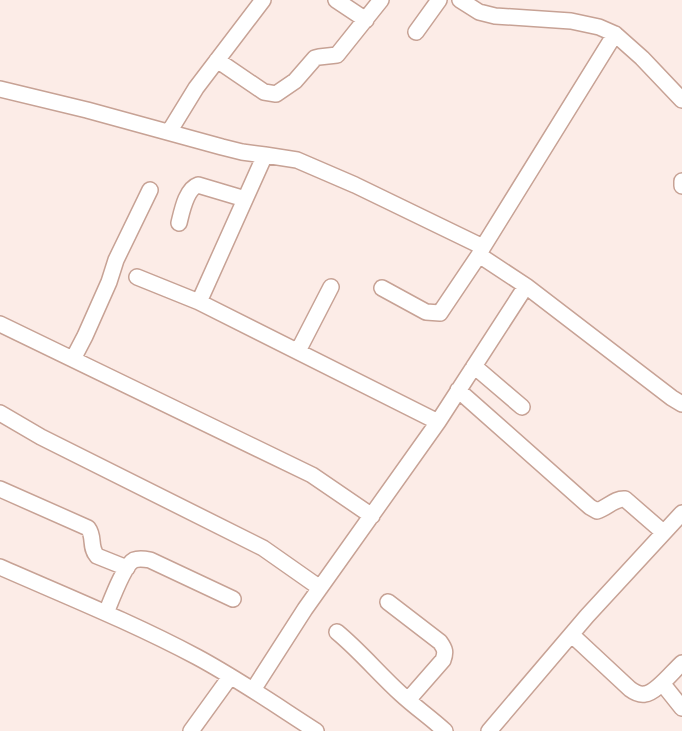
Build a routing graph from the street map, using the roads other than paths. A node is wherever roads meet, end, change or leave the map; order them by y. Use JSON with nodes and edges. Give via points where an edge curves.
{"nodes":[{"id":1,"x":263,"y":0,"type":"edge"},
{"id":2,"x":336,"y":0,"type":"edge"},
{"id":3,"x":382,"y":0,"type":"edge"},
{"id":4,"x":439,"y":0,"type":"edge"},
{"id":5,"x":460,"y":0,"type":"edge"},
{"id":6,"x":366,"y":20,"type":"junction"},
{"id":7,"x":416,"y":32,"type":"dead end"},
{"id":8,"x":614,"y":34,"type":"junction"},
{"id":9,"x":217,"y":60,"type":"junction"},
{"id":10,"x":0,"y":89,"type":"edge"},
{"id":11,"x":682,"y":100,"type":"edge"},
{"id":12,"x":169,"y":132,"type":"junction"},
{"id":13,"x":264,"y":155,"type":"junction"},
{"id":14,"x":682,"y":181,"type":"edge"},
{"id":15,"x":682,"y":186,"type":"edge"},
{"id":16,"x":150,"y":190,"type":"dead end"},
{"id":17,"x":245,"y":199,"type":"junction"},
{"id":18,"x":179,"y":222,"type":"dead end"},
{"id":19,"x":481,"y":251,"type":"junction"},
{"id":20,"x":137,"y":277,"type":"dead end"},
{"id":21,"x":526,"y":286,"type":"junction"},
{"id":22,"x":331,"y":288,"type":"dead end"},
{"id":23,"x":382,"y":288,"type":"dead end"},
{"id":24,"x":199,"y":302,"type":"junction"},
{"id":25,"x":0,"y":324,"type":"edge"},
{"id":26,"x":298,"y":352,"type":"junction"},
{"id":27,"x":73,"y":359,"type":"junction"},
{"id":28,"x":474,"y":366,"type":"junction"},
{"id":29,"x":458,"y":390,"type":"junction"},
{"id":30,"x":682,"y":404,"type":"edge"},
{"id":31,"x":522,"y":407,"type":"dead end"},
{"id":32,"x":0,"y":414,"type":"edge"},
{"id":33,"x":438,"y":422,"type":"junction"},
{"id":34,"x":0,"y":489,"type":"edge"},
{"id":35,"x":682,"y":513,"type":"edge"},
{"id":36,"x":372,"y":516,"type":"junction"},
{"id":37,"x":662,"y":532,"type":"junction"},
{"id":38,"x":0,"y":567,"type":"edge"},
{"id":39,"x":127,"y":568,"type":"junction"},
{"id":40,"x":320,"y":588,"type":"junction"},
{"id":41,"x":233,"y":600,"type":"dead end"},
{"id":42,"x":388,"y":602,"type":"dead end"},
{"id":43,"x":106,"y":612,"type":"junction"},
{"id":44,"x":337,"y":632,"type":"dead end"},
{"id":45,"x":572,"y":635,"type":"junction"},
{"id":46,"x":682,"y":664,"type":"edge"},
{"id":47,"x":230,"y":677,"type":"junction"},
{"id":48,"x":662,"y":683,"type":"junction"},
{"id":49,"x":253,"y":690,"type":"junction"},
{"id":50,"x":408,"y":700,"type":"junction"},
{"id":51,"x":682,"y":708,"type":"edge"},
{"id":52,"x":191,"y":731,"type":"edge"},
{"id":53,"x":316,"y":731,"type":"edge"},
{"id":54,"x":445,"y":731,"type":"edge"},
{"id":55,"x":489,"y":731,"type":"edge"}],
"edges":[{"from":1,"to":9,"type":"street"},
{"from":2,"to":6,"type":"street"},
{"from":3,"to":6,"type":"street"},
{"from":4,"to":7,"type":"street"},
{"from":5,"to":8,"type":"street","via":[[479,12],[495,16],[571,21]]},
{"from":6,"to":9,"type":"street","via":[[337,56],[319,56],[295,82],[276,94],[264,92]]},
{"from":8,"to":11,"type":"street"},
{"from":8,"to":19,"type":"street"},
{"from":9,"to":12,"type":"street"},
{"from":10,"to":12,"type":"street"},
{"from":12,"to":13,"type":"street"},
{"from":13,"to":17,"type":"street"},
{"from":13,"to":19,"type":"street","via":[[297,160],[355,185]]},
{"from":14,"to":15,"type":"street"},
{"from":16,"to":27,"type":"street"},
{"from":17,"to":18,"type":"street","via":[[195,186],[190,191]]},
{"from":17,"to":24,"type":"street"},
{"from":19,"to":21,"type":"street"},
{"from":19,"to":23,"type":"street","via":[[440,312],[426,312]]},
{"from":20,"to":24,"type":"street"},
{"from":21,"to":28,"type":"street"},
{"from":21,"to":30,"type":"street"},
{"from":22,"to":26,"type":"street"},
{"from":24,"to":26,"type":"street"},
{"from":25,"to":27,"type":"street"},
{"from":26,"to":33,"type":"street"},
{"from":27,"to":36,"type":"street","via":[[312,474]]},
{"from":28,"to":29,"type":"street"},
{"from":28,"to":31,"type":"street"},
{"from":29,"to":33,"type":"street"},
{"from":29,"to":37,"type":"street","via":[[590,507],[597,511],[618,499],[625,499]]},
{"from":32,"to":40,"type":"street","via":[[263,548]]},
{"from":33,"to":36,"type":"street"},
{"from":34,"to":39,"type":"street","via":[[88,528],[92,532],[93,552]]},
{"from":35,"to":37,"type":"street"},
{"from":36,"to":40,"type":"street"},
{"from":37,"to":45,"type":"street"},
{"from":38,"to":43,"type":"street"},
{"from":39,"to":41,"type":"street","via":[[135,560],[150,560]]},
{"from":39,"to":43,"type":"street"},
{"from":40,"to":49,"type":"street"},
{"from":42,"to":50,"type":"street","via":[[445,648],[443,660]]},
{"from":43,"to":47,"type":"street","via":[[198,657]]},
{"from":44,"to":50,"type":"street"},
{"from":45,"to":48,"type":"street","via":[[635,692],[648,694]]},
{"from":45,"to":55,"type":"street"},
{"from":46,"to":48,"type":"street"},
{"from":47,"to":49,"type":"street"},
{"from":47,"to":52,"type":"street"},
{"from":48,"to":51,"type":"street"},
{"from":49,"to":53,"type":"street"},
{"from":50,"to":54,"type":"street"}]}
